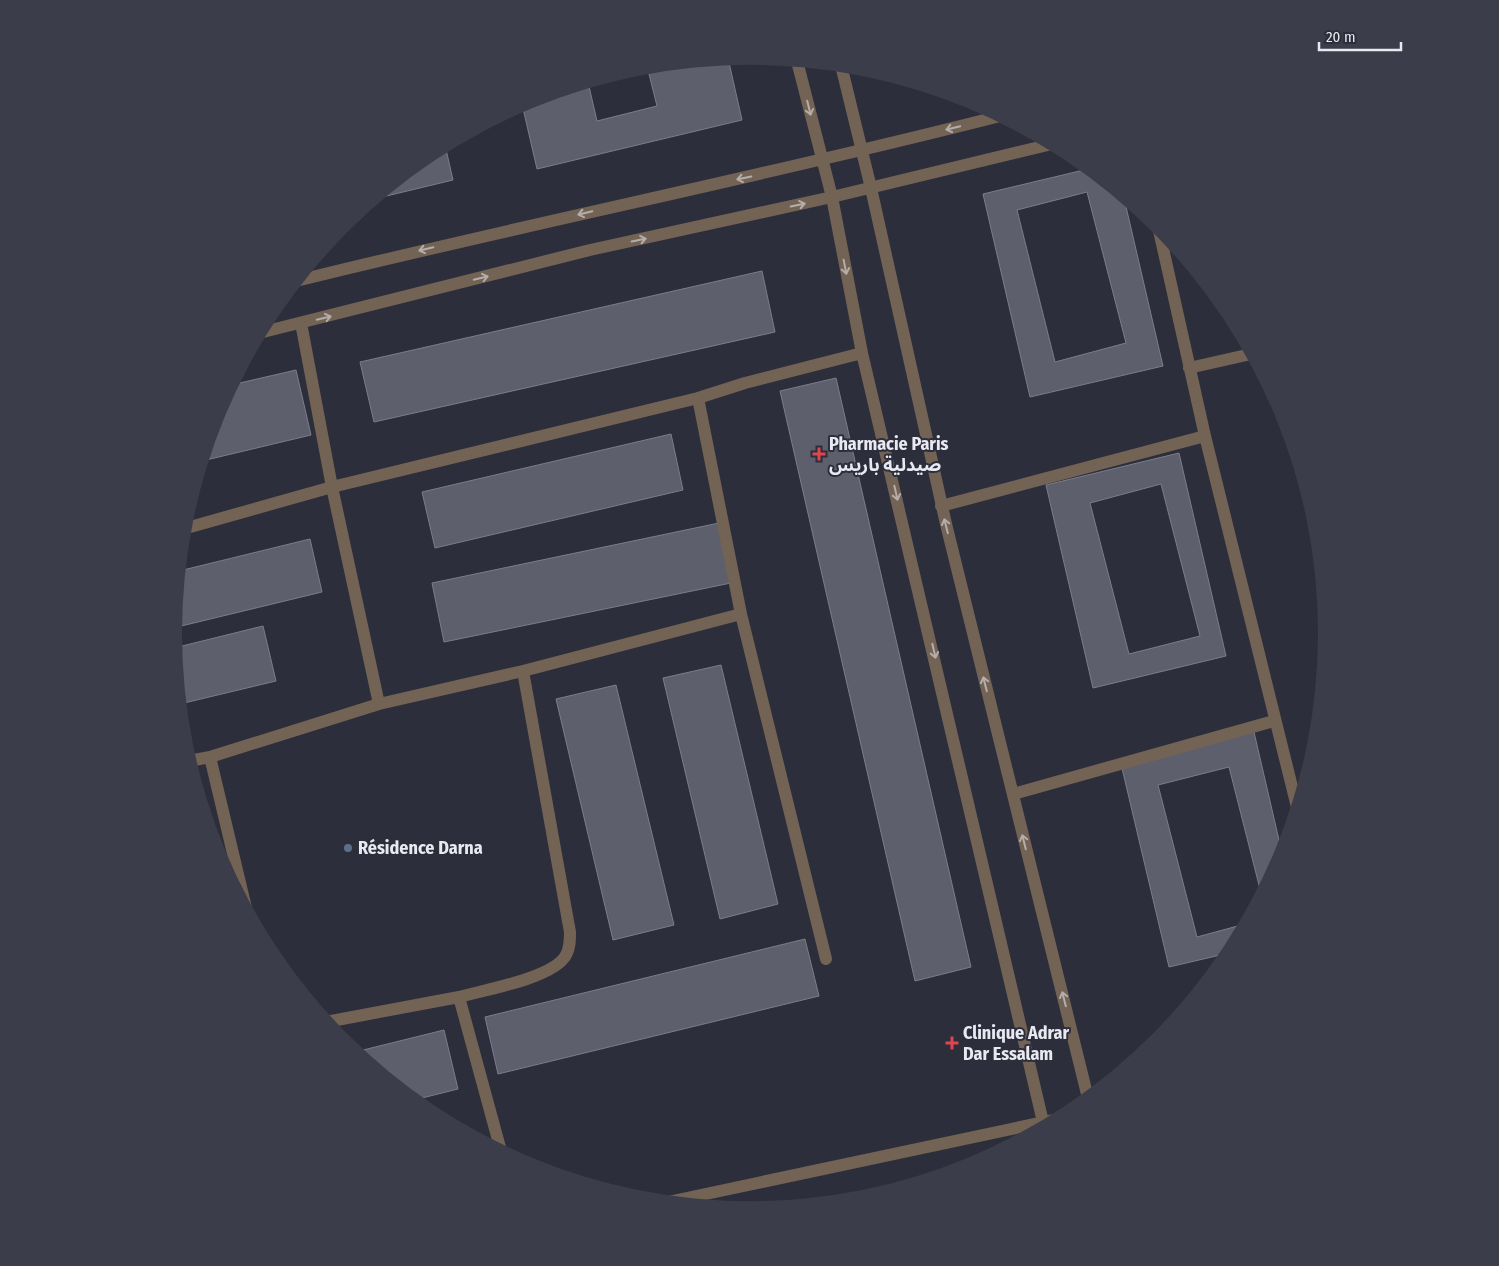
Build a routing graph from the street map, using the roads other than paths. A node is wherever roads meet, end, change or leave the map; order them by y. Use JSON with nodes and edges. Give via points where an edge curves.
{"nodes":[{"id":1,"x":799,"y":67,"type":"edge"},
{"id":2,"x":843,"y":73,"type":"edge"},
{"id":3,"x":990,"y":119,"type":"edge"},
{"id":4,"x":1042,"y":146,"type":"edge"},
{"id":5,"x":861,"y":152,"type":"junction"},
{"id":6,"x":823,"y":161,"type":"junction"},
{"id":7,"x":871,"y":188,"type":"junction"},
{"id":8,"x":832,"y":197,"type":"junction"},
{"id":9,"x":1161,"y":242,"type":"edge"},
{"id":10,"x":306,"y":279,"type":"edge"},
{"id":11,"x":301,"y":323,"type":"junction"},
{"id":12,"x":269,"y":331,"type":"edge"},
{"id":13,"x":862,"y":353,"type":"junction"},
{"id":14,"x":1245,"y":355,"type":"edge"},
{"id":15,"x":1189,"y":368,"type":"junction"},
{"id":16,"x":698,"y":398,"type":"junction"},
{"id":17,"x":1205,"y":436,"type":"junction"},
{"id":18,"x":332,"y":487,"type":"junction"},
{"id":19,"x":941,"y":506,"type":"junction"},
{"id":20,"x":191,"y":527,"type":"edge"},
{"id":21,"x":740,"y":614,"type":"junction"},
{"id":22,"x":523,"y":671,"type":"junction"},
{"id":23,"x":379,"y":704,"type":"junction"},
{"id":24,"x":1274,"y":721,"type":"junction"},
{"id":25,"x":210,"y":757,"type":"junction"},
{"id":26,"x":196,"y":760,"type":"edge"},
{"id":27,"x":1296,"y":785,"type":"edge"},
{"id":28,"x":1012,"y":794,"type":"junction"},
{"id":29,"x":240,"y":885,"type":"edge"},
{"id":30,"x":826,"y":959,"type":"dead end"},
{"id":31,"x":459,"y":997,"type":"junction"},
{"id":32,"x":334,"y":1020,"type":"edge"},
{"id":33,"x":1086,"y":1090,"type":"edge"},
{"id":34,"x":1042,"y":1119,"type":"edge"},
{"id":35,"x":1035,"y":1124,"type":"edge"},
{"id":36,"x":499,"y":1142,"type":"edge"},
{"id":37,"x":689,"y":1198,"type":"edge"}],
"edges":[{"from":1,"to":6,"type":"street","one_way":true},
{"from":2,"to":5,"type":"street"},
{"from":3,"to":5,"type":"street","one_way":true},
{"from":4,"to":7,"type":"street"},
{"from":5,"to":6,"type":"street"},
{"from":5,"to":7,"type":"street"},
{"from":6,"to":8,"type":"street"},
{"from":6,"to":10,"type":"street","one_way":true},
{"from":7,"to":8,"type":"street"},
{"from":7,"to":19,"type":"street"},
{"from":11,"to":8,"type":"street","one_way":true,"via":[[590,250]]},
{"from":8,"to":13,"type":"street","one_way":true},
{"from":9,"to":15,"type":"street"},
{"from":11,"to":12,"type":"street"},
{"from":11,"to":18,"type":"street"},
{"from":13,"to":16,"type":"street"},
{"from":13,"to":34,"type":"street","one_way":true},
{"from":14,"to":15,"type":"street"},
{"from":15,"to":17,"type":"street"},
{"from":16,"to":18,"type":"street"},
{"from":16,"to":21,"type":"street"},
{"from":17,"to":19,"type":"street"},
{"from":17,"to":24,"type":"street"},
{"from":18,"to":20,"type":"street"},
{"from":18,"to":23,"type":"street"},
{"from":28,"to":19,"type":"street","one_way":true},
{"from":21,"to":22,"type":"street"},
{"from":21,"to":30,"type":"street"},
{"from":22,"to":23,"type":"street"},
{"from":22,"to":31,"type":"street","via":[[570,932],[570,947],[566,956],[548,971]]},
{"from":23,"to":25,"type":"street"},
{"from":24,"to":27,"type":"street"},
{"from":24,"to":28,"type":"street"},
{"from":25,"to":26,"type":"street"},
{"from":25,"to":29,"type":"street"},
{"from":33,"to":28,"type":"street","one_way":true},
{"from":31,"to":32,"type":"street"},
{"from":31,"to":36,"type":"street"},
{"from":35,"to":37,"type":"street"}]}
